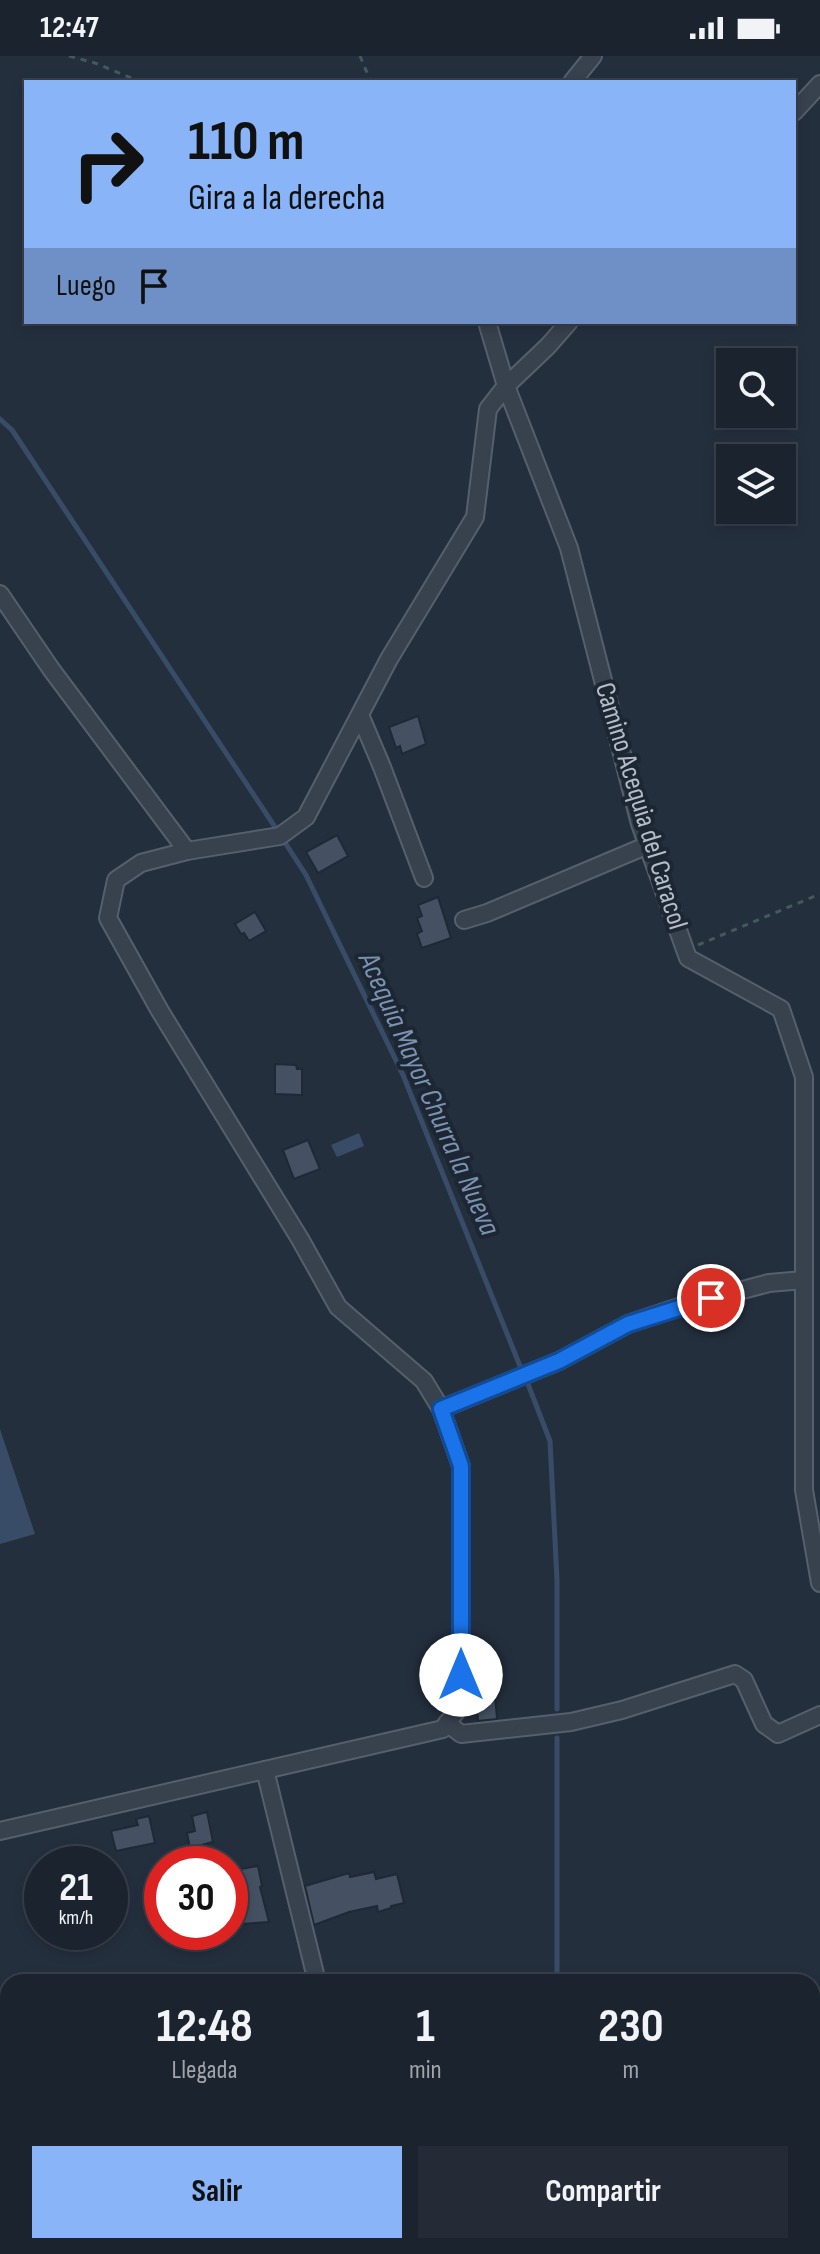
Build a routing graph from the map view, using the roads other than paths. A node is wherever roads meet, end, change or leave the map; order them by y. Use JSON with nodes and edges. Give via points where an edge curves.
{"nodes":[{"id":1,"x":593,"y":56,"type":"edge"},
{"id":2,"x":574,"y":80,"type":"edge"},
{"id":3,"x":820,"y":84,"type":"edge"},
{"id":4,"x":796,"y":110,"type":"edge"},
{"id":5,"x":488,"y":324,"type":"edge"},
{"id":6,"x":567,"y":324,"type":"edge"},
{"id":7,"x":506,"y":386,"type":"junction"},
{"id":8,"x":0,"y":594,"type":"edge"},
{"id":9,"x":360,"y":715,"type":"junction"},
{"id":10,"x":648,"y":845,"type":"junction"},
{"id":11,"x":187,"y":851,"type":"junction"},
{"id":12,"x":424,"y":878,"type":"dead end"},
{"id":13,"x":464,"y":920,"type":"dead end"},
{"id":14,"x":813,"y":1222,"type":"edge"},
{"id":15,"x":804,"y":1280,"type":"junction"},
{"id":16,"x":441,"y":1409,"type":"junction"},
{"id":17,"x":820,"y":1583,"type":"edge"},
{"id":18,"x":820,"y":1715,"type":"edge"},
{"id":19,"x":447,"y":1723,"type":"junction"},
{"id":20,"x":265,"y":1770,"type":"junction"},
{"id":21,"x":0,"y":1831,"type":"edge"},
{"id":22,"x":315,"y":1974,"type":"edge"}],
"edges":[{"from":1,"to":2,"type":"street"},
{"from":3,"to":4,"type":"street"},
{"from":5,"to":7,"type":"street","name":"Camino Acequia del Caracol"},
{"from":6,"to":7,"type":"street"},
{"from":7,"to":9,"type":"street","via":[[488,409],[475,517]]},
{"from":7,"to":10,"type":"street","name":"Camino Acequia del Caracol","via":[[569,548]]},
{"from":8,"to":11,"type":"street"},
{"from":9,"to":11,"type":"street","via":[[306,817],[280,836]]},
{"from":9,"to":12,"type":"street"},
{"from":10,"to":13,"type":"street"},
{"from":10,"to":14,"type":"street","name":"Camino Acequia del Caracol","via":[[688,958],[781,1009],[804,1077]]},
{"from":11,"to":16,"type":"street","via":[[141,863],[116,880],[108,918],[338,1307],[424,1381]]},
{"from":14,"to":15,"type":"street","name":"Camino Acequia del Caracol"},
{"from":15,"to":16,"type":"street","via":[[769,1283],[628,1324],[559,1361]]},
{"from":15,"to":17,"type":"street","name":"Camino Acequia del Caracol","via":[[804,1490]]},
{"from":16,"to":19,"type":"street","via":[[461,1466],[461,1705]]},
{"from":18,"to":19,"type":"street","via":[[778,1734],[764,1724],[744,1680],[735,1674],[571,1722],[461,1734]]},
{"from":19,"to":20,"type":"street","via":[[443,1729]]},
{"from":20,"to":21,"type":"street"},
{"from":20,"to":22,"type":"street"}]}
